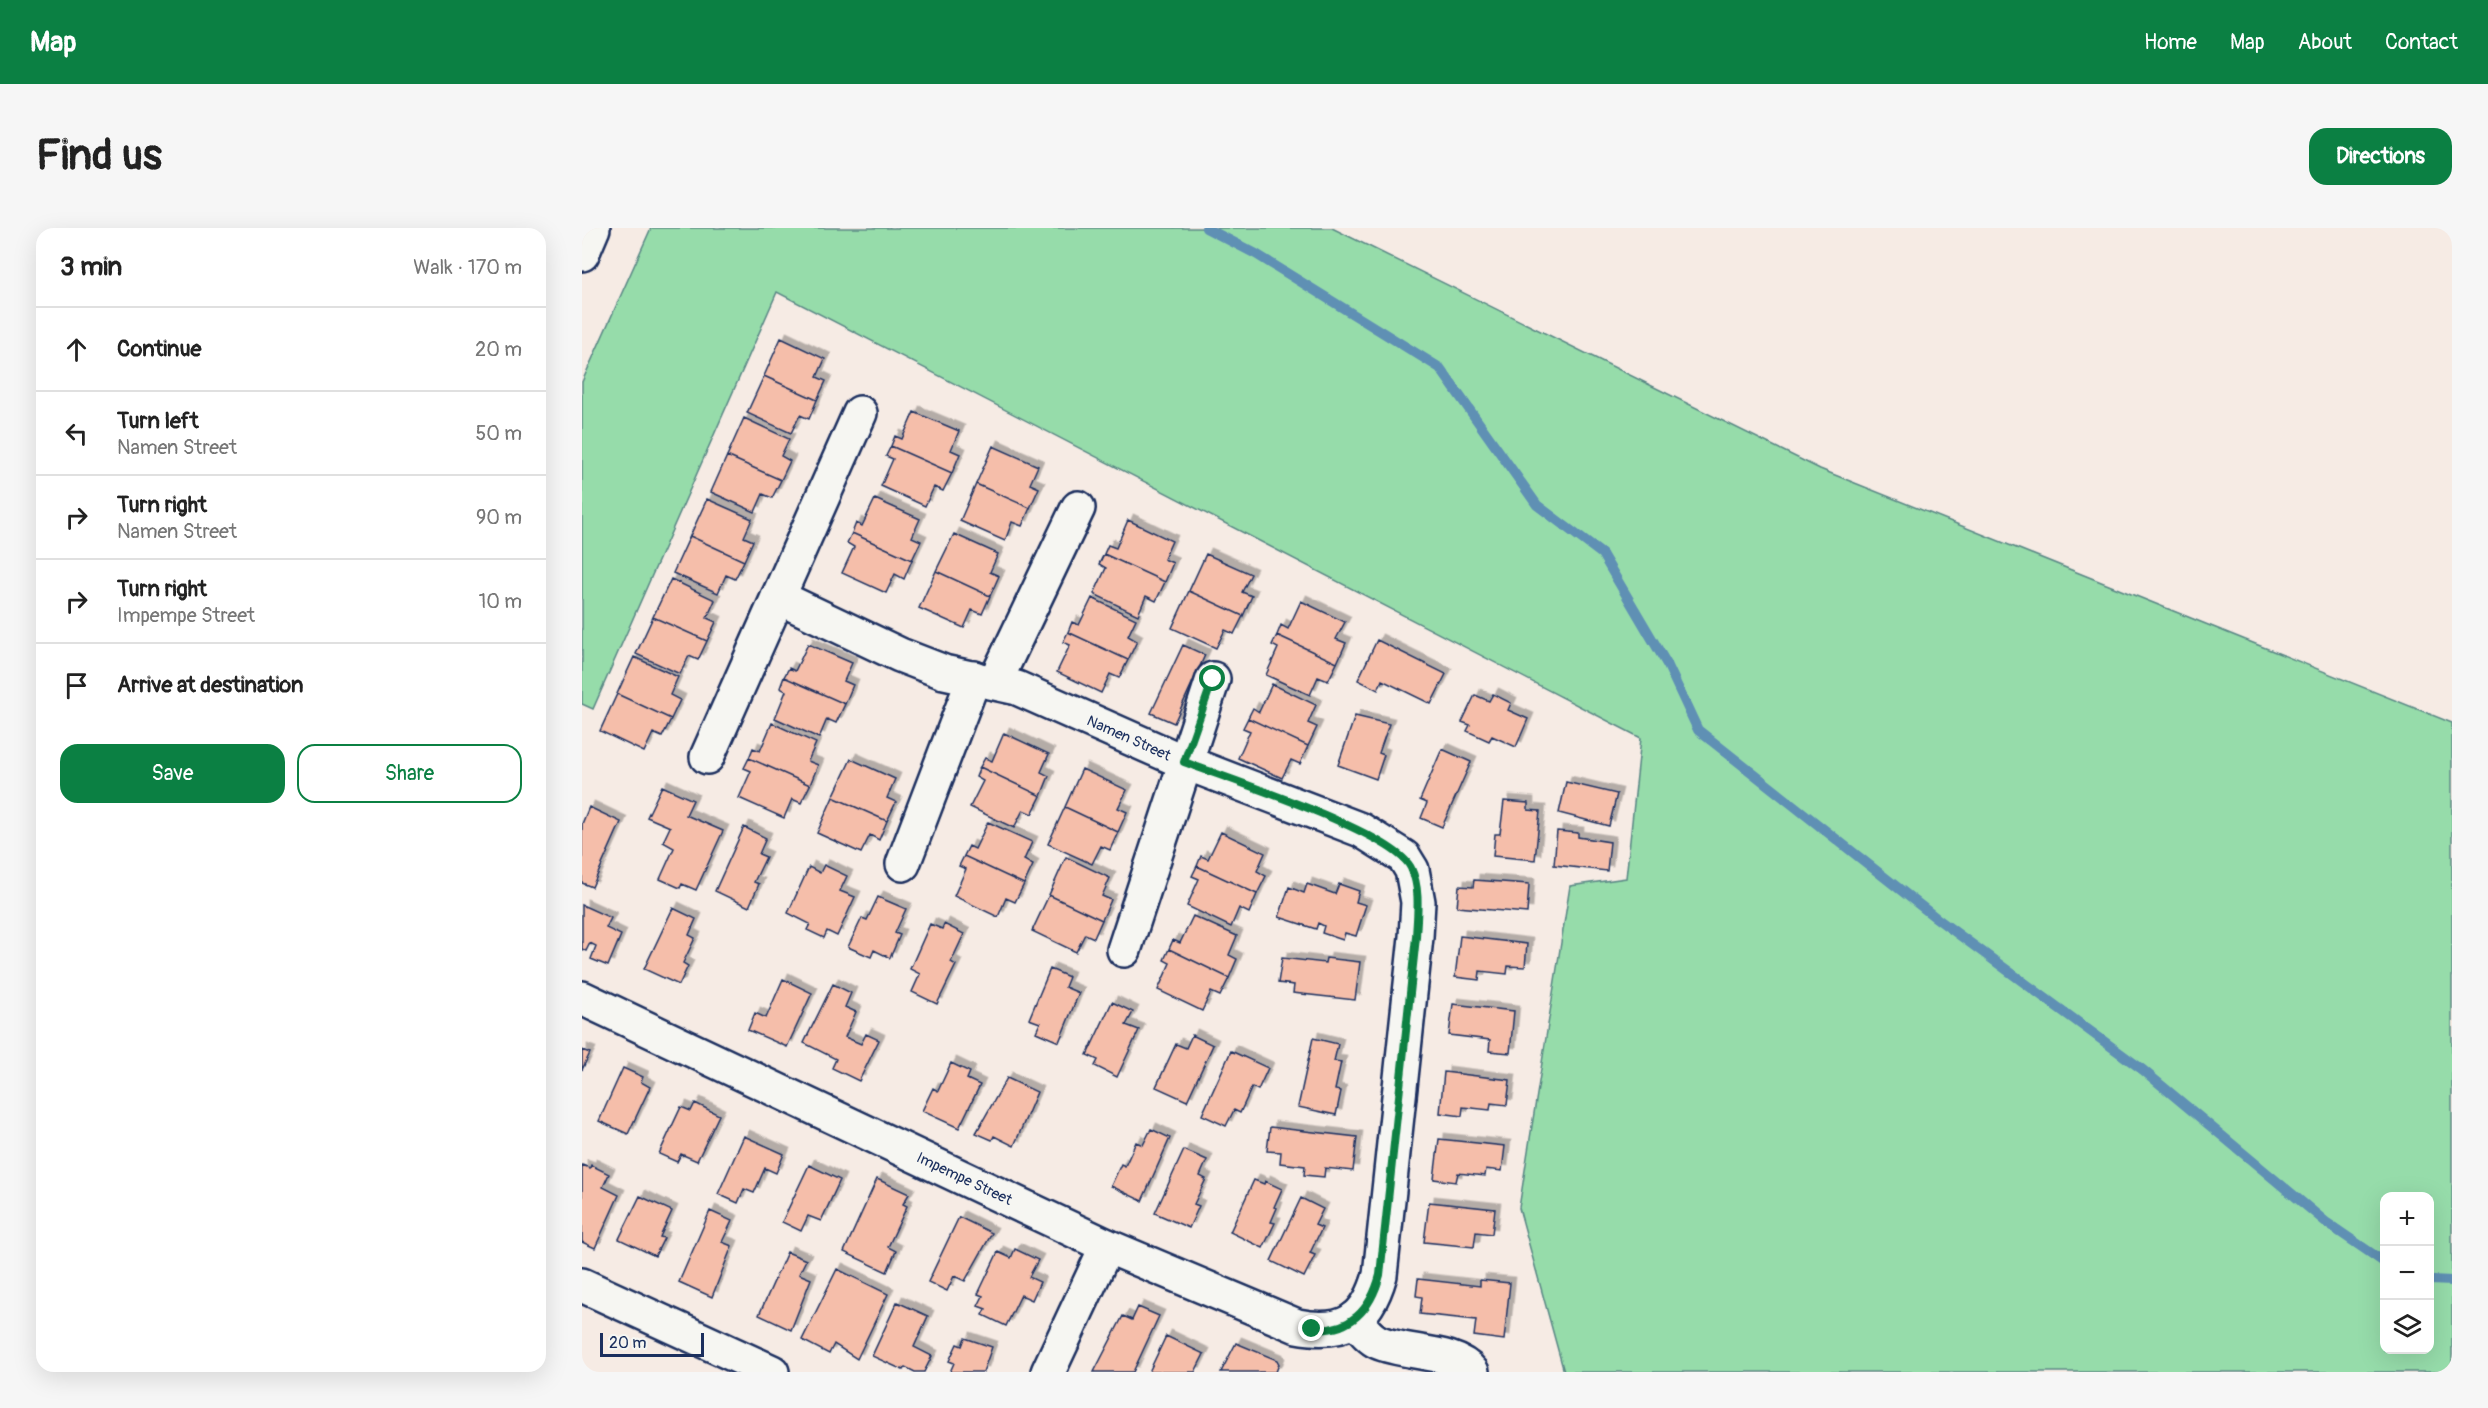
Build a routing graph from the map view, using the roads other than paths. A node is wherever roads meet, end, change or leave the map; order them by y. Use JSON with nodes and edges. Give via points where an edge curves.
{"nodes":[{"id":1,"x":594,"y":228,"type":"edge"},
{"id":2,"x":582,"y":254,"type":"edge"},
{"id":3,"x":860,"y":412,"type":"dead end"},
{"id":4,"x":1077,"y":508,"type":"dead end"},
{"id":5,"x":778,"y":597,"type":"junction"},
{"id":6,"x":1213,"y":679,"type":"dead end"},
{"id":7,"x":985,"y":680,"type":"junction"},
{"id":8,"x":707,"y":757,"type":"dead end"},
{"id":9,"x":1184,"y":762,"type":"junction"},
{"id":10,"x":903,"y":864,"type":"dead end"},
{"id":11,"x":1124,"y":950,"type":"dead end"},
{"id":12,"x":582,"y":998,"type":"edge"},
{"id":13,"x":1107,"y":1245,"type":"junction"},
{"id":14,"x":582,"y":1285,"type":"edge"},
{"id":15,"x":1354,"y":1320,"type":"junction"},
{"id":16,"x":772,"y":1372,"type":"edge"},
{"id":17,"x":1048,"y":1372,"type":"edge"},
{"id":18,"x":1472,"y":1372,"type":"edge"}],
"edges":[{"from":1,"to":2,"type":"street"},
{"from":3,"to":5,"type":"street"},
{"from":4,"to":7,"type":"street"},
{"from":5,"to":7,"type":"street","name":"Namen Street","via":[[900,655],[944,672]]},
{"from":5,"to":8,"type":"street"},
{"from":6,"to":9,"type":"street"},
{"from":7,"to":9,"type":"street","name":"Namen Street","via":[[1017,688]]},
{"from":7,"to":10,"type":"street"},
{"from":9,"to":11,"type":"street"},
{"from":9,"to":15,"type":"street","name":"Namen Street","via":[[1361,830],[1404,857],[1412,870],[1418,902],[1416,937],[1380,1275],[1371,1300]]},
{"from":12,"to":13,"type":"street","name":"Impempe Street"},
{"from":13,"to":15,"type":"street","name":"Impempe Street","via":[[1297,1326],[1334,1329]]},
{"from":13,"to":17,"type":"street"},
{"from":14,"to":16,"type":"street"},
{"from":15,"to":18,"type":"street","via":[[1376,1342],[1456,1359]]}]}
